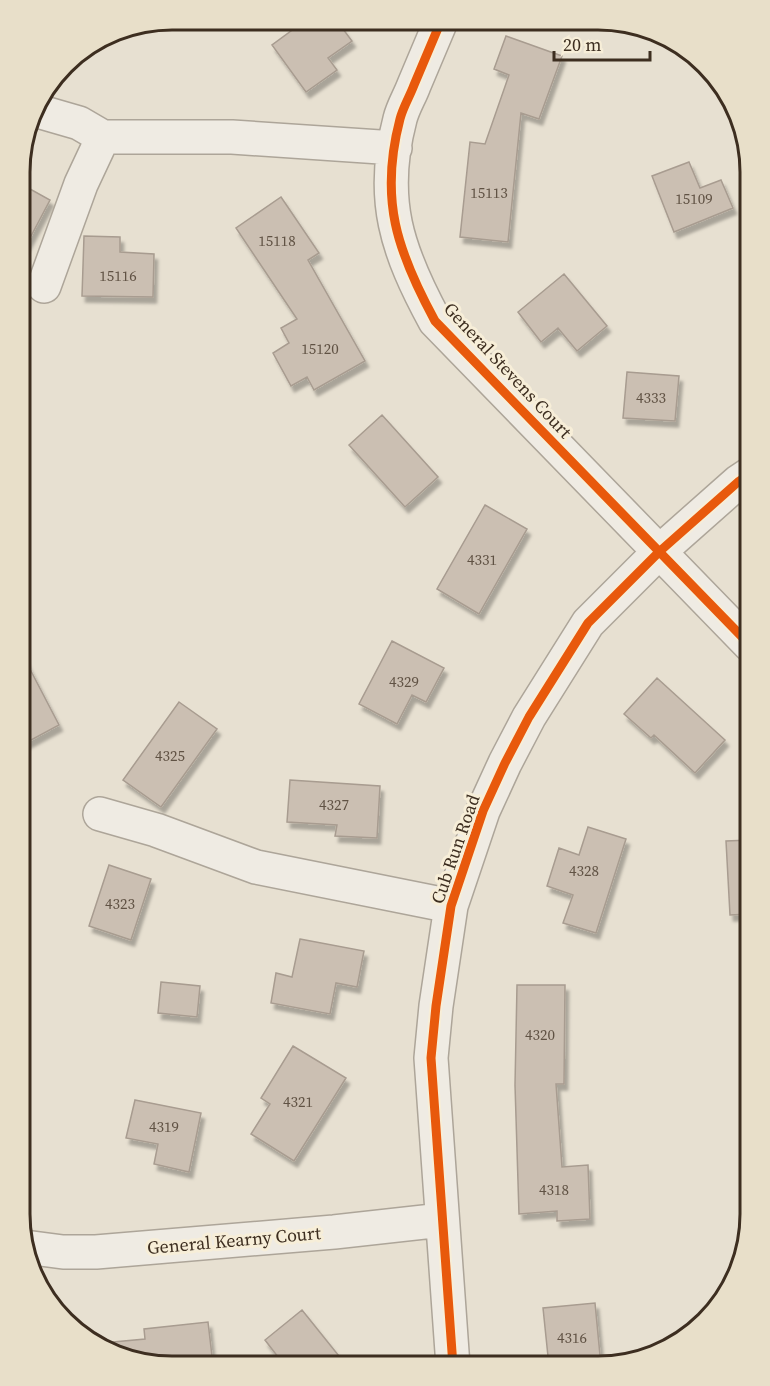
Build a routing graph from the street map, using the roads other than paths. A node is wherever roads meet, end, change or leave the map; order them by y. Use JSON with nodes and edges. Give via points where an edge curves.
{"nodes":[{"id":1,"x":437,"y":30,"type":"edge"},
{"id":2,"x":43,"y":113,"type":"edge"},
{"id":3,"x":103,"y":137,"type":"junction"},
{"id":4,"x":394,"y":148,"type":"junction"},
{"id":5,"x":44,"y":286,"type":"dead end"},
{"id":6,"x":740,"y":481,"type":"edge"},
{"id":7,"x":659,"y":552,"type":"junction"},
{"id":8,"x":740,"y":635,"type":"edge"},
{"id":9,"x":100,"y":814,"type":"dead end"},
{"id":10,"x":451,"y":906,"type":"junction"},
{"id":11,"x":442,"y":1220,"type":"junction"},
{"id":12,"x":35,"y":1248,"type":"edge"},
{"id":13,"x":452,"y":1356,"type":"edge"}],
"edges":[{"from":1,"to":4,"type":"street","name":"General Stevens Court","via":[[400,117]]},
{"from":2,"to":3,"type":"street","via":[[79,123]]},
{"from":3,"to":4,"type":"street","via":[[232,137]]},
{"from":3,"to":5,"type":"street","via":[[81,184]]},
{"from":4,"to":7,"type":"street","name":"General Stevens Court","via":[[390,171],[399,245],[435,321]]},
{"from":6,"to":7,"type":"street","name":"Cub Run Road"},
{"from":7,"to":8,"type":"street","name":"General Stevens Court"},
{"from":7,"to":10,"type":"street","name":"Cub Run Road","via":[[588,623],[529,717],[483,811]]},
{"from":9,"to":10,"type":"street","via":[[256,867]]},
{"from":10,"to":11,"type":"street","name":"Cub Run Road","via":[[431,1058]]},
{"from":11,"to":12,"type":"street","name":"General Kearny Court","via":[[96,1251]]},
{"from":11,"to":13,"type":"street","name":"Cub Run Road"}]}
